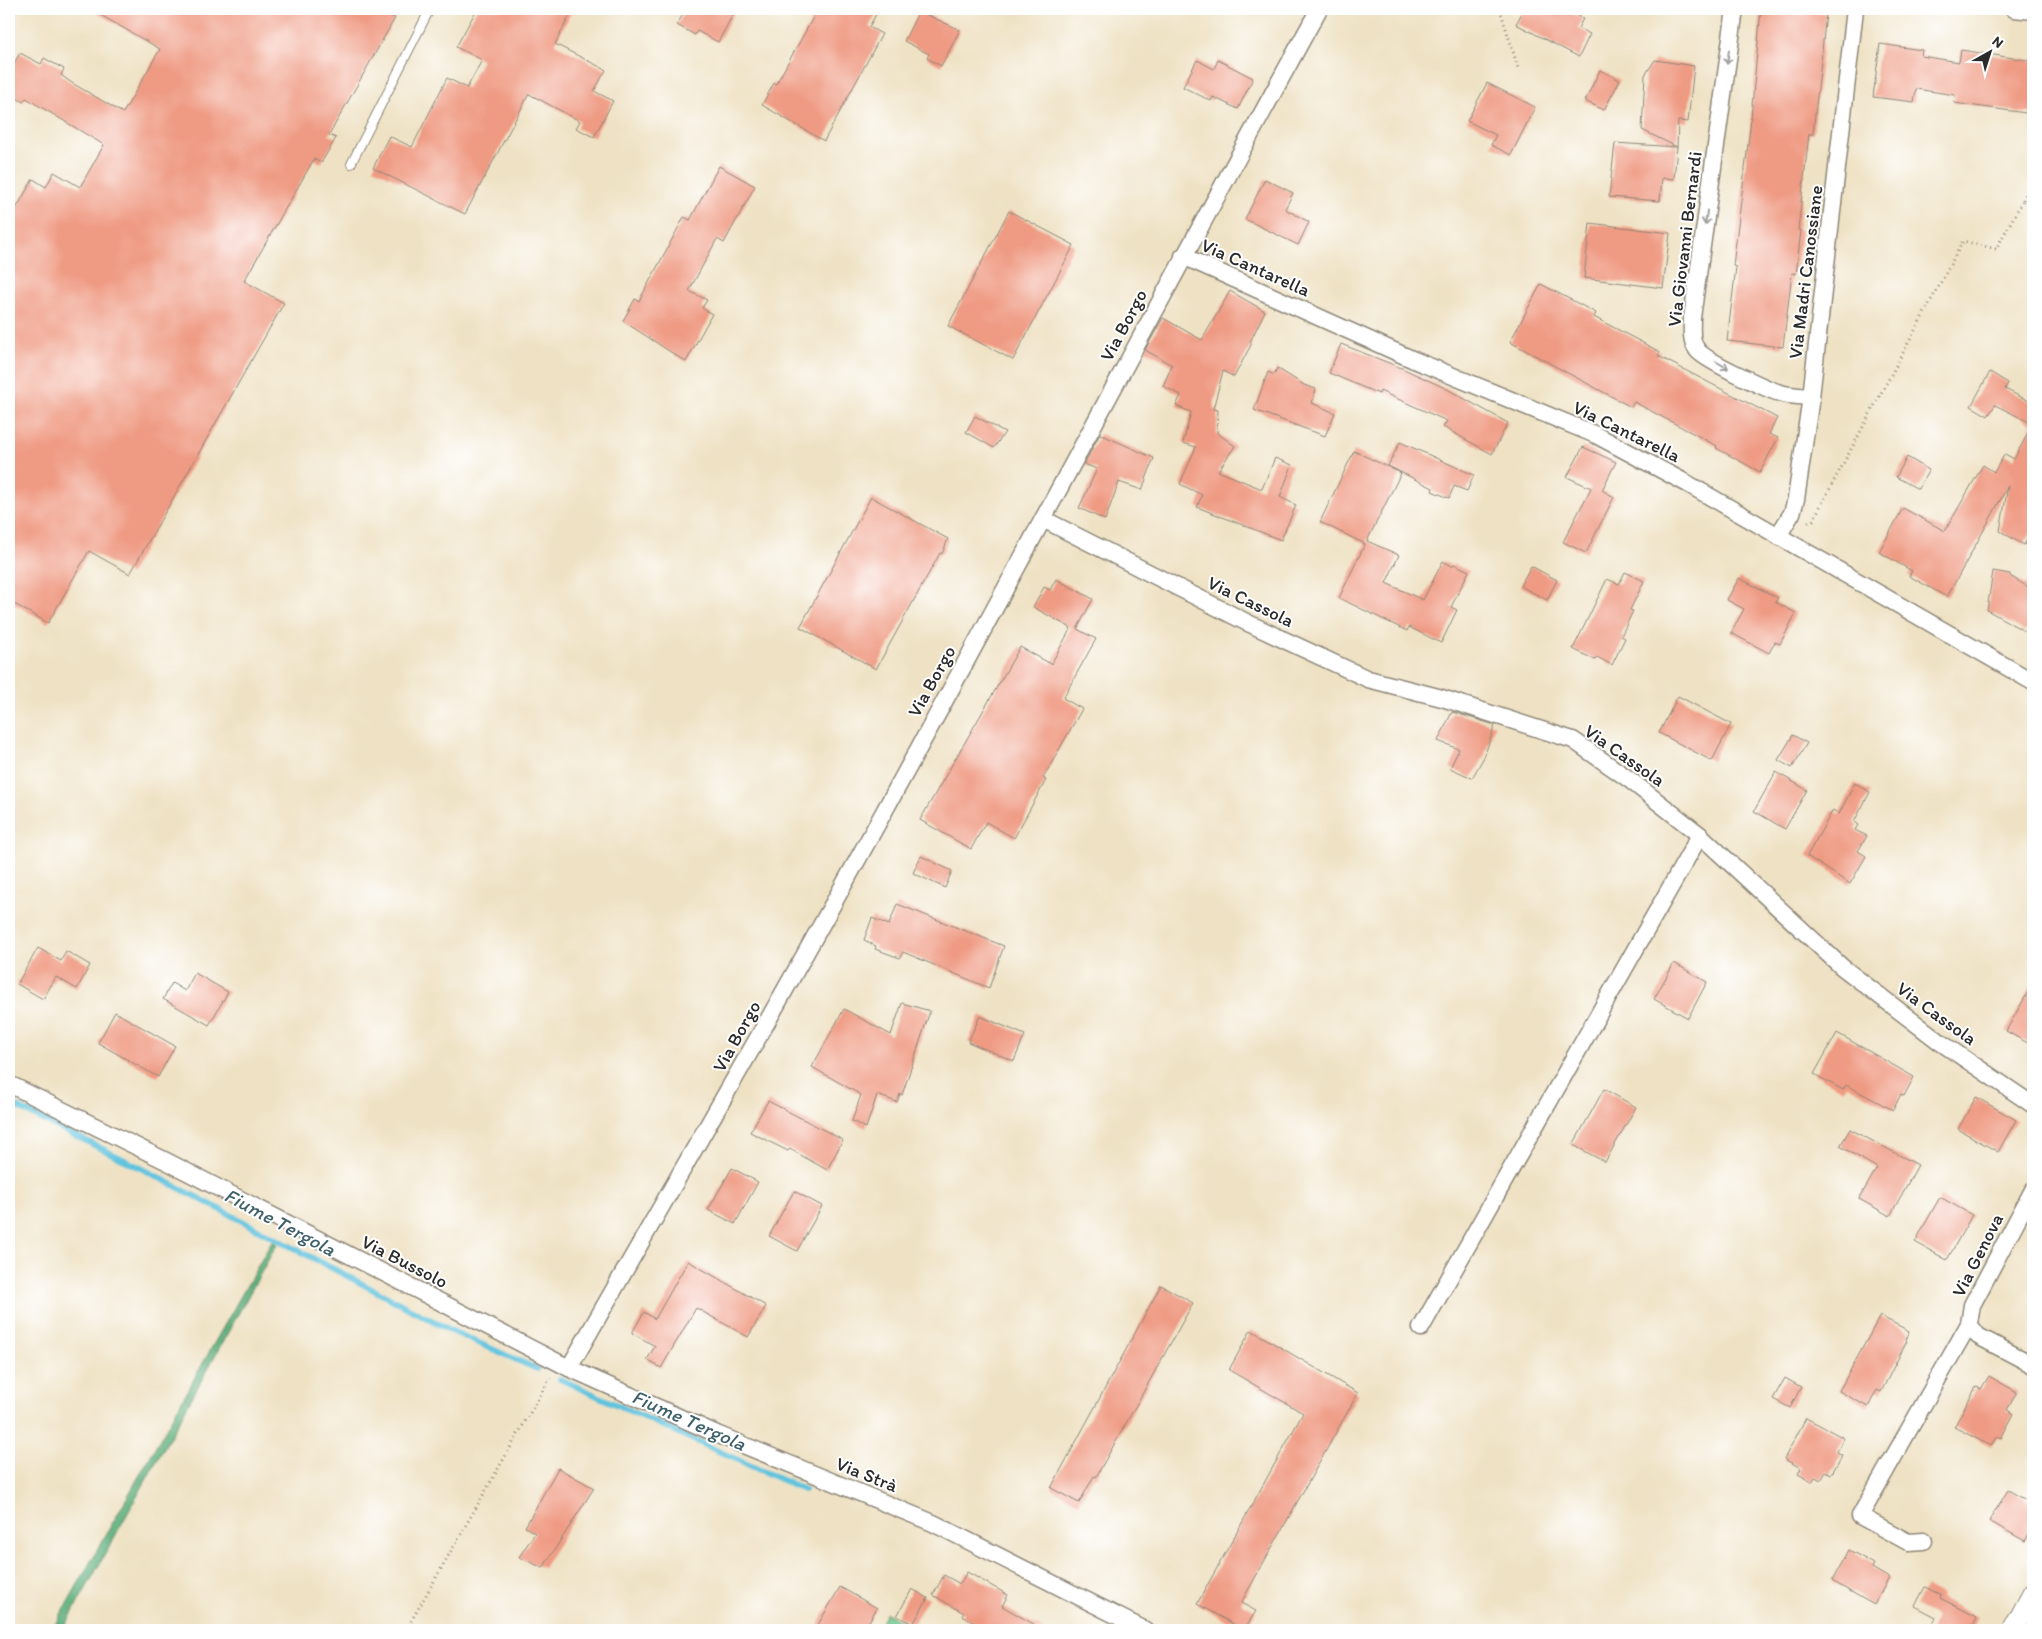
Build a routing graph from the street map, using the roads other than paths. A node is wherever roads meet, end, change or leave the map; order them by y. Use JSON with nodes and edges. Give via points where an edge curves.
{"nodes":[{"id":1,"x":420,"y":9,"type":"edge"},
{"id":2,"x":1318,"y":9,"type":"edge"},
{"id":3,"x":1735,"y":9,"type":"edge"},
{"id":4,"x":1855,"y":9,"type":"edge"},
{"id":5,"x":2014,"y":9,"type":"edge"},
{"id":6,"x":429,"y":11,"type":"edge"},
{"id":7,"x":2033,"y":11,"type":"edge"},
{"id":8,"x":351,"y":164,"type":"dead end"},
{"id":9,"x":1183,"y":256,"type":"junction"},
{"id":10,"x":1811,"y":397,"type":"junction"},
{"id":11,"x":1043,"y":519,"type":"junction"},
{"id":12,"x":1778,"y":536,"type":"junction"},
{"id":13,"x":2033,"y":682,"type":"edge"},
{"id":14,"x":1700,"y":835,"type":"junction"},
{"id":15,"x":9,"y":1084,"type":"edge"},
{"id":16,"x":2033,"y":1105,"type":"edge"},
{"id":17,"x":2033,"y":1190,"type":"edge"},
{"id":18,"x":1969,"y":1324,"type":"junction"},
{"id":19,"x":1421,"y":1328,"type":"dead end"},
{"id":20,"x":564,"y":1365,"type":"junction"},
{"id":21,"x":2033,"y":1365,"type":"edge"},
{"id":22,"x":1924,"y":1541,"type":"dead end"},
{"id":23,"x":2033,"y":1593,"type":"edge"},
{"id":24,"x":1145,"y":1630,"type":"edge"},
{"id":25,"x":2012,"y":1630,"type":"edge"}],
"edges":[{"from":1,"to":6,"type":"lane"},
{"from":2,"to":9,"type":"street","name":"Via Borgo"},
{"from":3,"to":10,"type":"street","name":"Via Giovanni Bernardi","one_way":true,"via":[[1692,338],[1699,352],[1770,390]]},
{"from":4,"to":10,"type":"street","name":"Via Madri Canossiane"},
{"from":5,"to":7,"type":"street"},
{"from":6,"to":8,"type":"lane"},
{"from":9,"to":11,"type":"street","name":"Via Borgo"},
{"from":9,"to":12,"type":"street","name":"Via Cantarella","via":[[1414,360],[1596,435]]},
{"from":10,"to":12,"type":"street","name":"Via Madri Canossiane","via":[[1796,499],[1792,513]]},
{"from":11,"to":14,"type":"street","name":"Via Cassola","via":[[1248,623],[1368,679],[1442,698],[1573,740]]},
{"from":11,"to":20,"type":"street","name":"Via Borgo","via":[[760,1035]]},
{"from":12,"to":13,"type":"street","name":"Via Cantarella"},
{"from":14,"to":16,"type":"street","name":"Via Cassola","via":[[1842,967],[1940,1042]]},
{"from":14,"to":19,"type":"street"},
{"from":15,"to":20,"type":"street","name":"Via Bussolo"},
{"from":17,"to":18,"type":"street","name":"Via Genova","via":[[1972,1305]]},
{"from":18,"to":21,"type":"street","name":"Via Genova","via":[[1978,1336]]},
{"from":18,"to":22,"type":"street","via":[[1860,1516],[1908,1542]]},
{"from":20,"to":24,"type":"street","name":"Via Strà","via":[[720,1435],[933,1523]]},
{"from":23,"to":25,"type":"street"}]}
